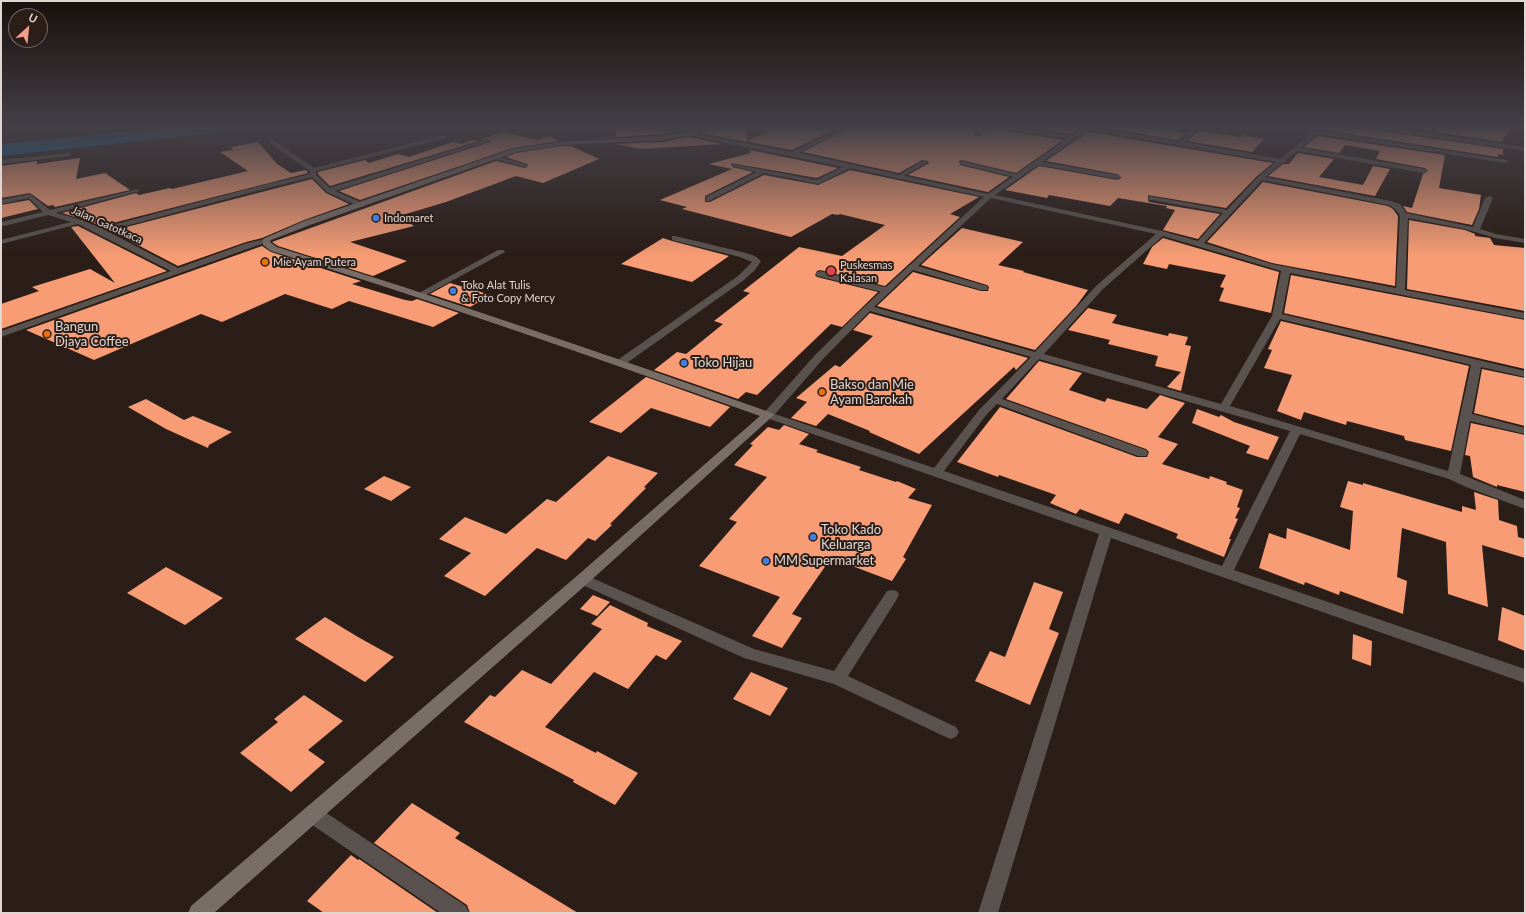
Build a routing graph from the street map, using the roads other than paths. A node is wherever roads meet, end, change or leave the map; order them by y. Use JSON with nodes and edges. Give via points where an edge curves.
{"nodes":[{"id":1,"x":318,"y":171,"type":"edge"},
{"id":2,"x":395,"y":171,"type":"edge"},
{"id":3,"x":456,"y":171,"type":"edge"},
{"id":4,"x":763,"y":171,"type":"joint"},
{"id":5,"x":840,"y":171,"type":"edge"},
{"id":6,"x":869,"y":171,"type":"edge"},
{"id":7,"x":909,"y":171,"type":"edge"},
{"id":8,"x":995,"y":171,"type":"edge"},
{"id":9,"x":1025,"y":171,"type":"edge"},
{"id":10,"x":1080,"y":171,"type":"edge"},
{"id":11,"x":1270,"y":171,"type":"edge"},
{"id":12,"x":313,"y":172,"type":"junction"},
{"id":13,"x":1018,"y":176,"type":"junction"},
{"id":14,"x":898,"y":177,"type":"junction"},
{"id":15,"x":1116,"y":177,"type":"dead end"},
{"id":16,"x":1260,"y":178,"type":"junction"},
{"id":17,"x":137,"y":190,"type":"dead end"},
{"id":18,"x":329,"y":191,"type":"junction"},
{"id":19,"x":987,"y":197,"type":"junction"},
{"id":20,"x":1152,"y":198,"type":"dead end"},
{"id":21,"x":1489,"y":198,"type":"dead end"},
{"id":22,"x":709,"y":199,"type":"dead end"},
{"id":23,"x":1,"y":202,"type":"edge"},
{"id":24,"x":360,"y":205,"type":"junction"},
{"id":25,"x":1228,"y":212,"type":"junction"},
{"id":26,"x":49,"y":213,"type":"junction"},
{"id":27,"x":1404,"y":215,"type":"junction"},
{"id":28,"x":79,"y":222,"type":"junction"},
{"id":29,"x":4,"y":224,"type":"dead end"},
{"id":30,"x":1476,"y":229,"type":"junction"},
{"id":31,"x":100,"y":231,"type":"junction"},
{"id":32,"x":1162,"y":233,"type":"junction"},
{"id":33,"x":675,"y":238,"type":"dead end"},
{"id":34,"x":266,"y":241,"type":"junction"},
{"id":35,"x":1,"y":242,"type":"edge"},
{"id":36,"x":1525,"y":242,"type":"edge"},
{"id":37,"x":1200,"y":243,"type":"junction"},
{"id":38,"x":501,"y":252,"type":"dead end"},
{"id":39,"x":912,"y":267,"type":"junction"},
{"id":40,"x":1286,"y":270,"type":"junction"},
{"id":41,"x":178,"y":271,"type":"junction"},
{"id":42,"x":820,"y":274,"type":"dead end"},
{"id":43,"x":984,"y":288,"type":"dead end"},
{"id":44,"x":886,"y":290,"type":"junction"},
{"id":45,"x":1400,"y":292,"type":"junction"},
{"id":46,"x":419,"y":295,"type":"junction"},
{"id":47,"x":868,"y":308,"type":"junction"},
{"id":48,"x":1277,"y":316,"type":"junction"},
{"id":49,"x":1525,"y":316,"type":"edge"},
{"id":50,"x":1,"y":334,"type":"edge"},
{"id":51,"x":1037,"y":356,"type":"junction"},
{"id":52,"x":1477,"y":362,"type":"junction"},
{"id":53,"x":620,"y":363,"type":"junction"},
{"id":54,"x":1525,"y":374,"type":"edge"},
{"id":55,"x":995,"y":400,"type":"junction"},
{"id":56,"x":1224,"y":408,"type":"junction"},
{"id":57,"x":768,"y":415,"type":"junction"},
{"id":58,"x":1466,"y":416,"type":"junction"},
{"id":59,"x":1297,"y":429,"type":"junction"},
{"id":60,"x":1525,"y":431,"type":"edge"},
{"id":61,"x":1142,"y":454,"type":"dead end"},
{"id":62,"x":936,"y":473,"type":"junction"},
{"id":63,"x":1453,"y":476,"type":"junction"},
{"id":64,"x":1525,"y":505,"type":"edge"},
{"id":65,"x":1106,"y":533,"type":"junction"},
{"id":66,"x":1225,"y":573,"type":"junction"},
{"id":67,"x":583,"y":579,"type":"junction"},
{"id":68,"x":892,"y":595,"type":"dead end"},
{"id":69,"x":1525,"y":676,"type":"edge"},
{"id":70,"x":838,"y":679,"type":"junction"},
{"id":71,"x":950,"y":732,"type":"dead end"},
{"id":72,"x":312,"y":814,"type":"junction"},
{"id":73,"x":198,"y":913,"type":"edge"},
{"id":74,"x":459,"y":913,"type":"edge"},
{"id":75,"x":988,"y":913,"type":"edge"}],
"edges":[{"from":1,"to":12,"type":"street"},
{"from":2,"to":18,"type":"street"},
{"from":3,"to":24,"type":"street"},
{"from":4,"to":5,"type":"street","via":[[820,182]]},
{"from":4,"to":22,"type":"street"},
{"from":6,"to":14,"type":"street"},
{"from":7,"to":14,"type":"street"},
{"from":8,"to":13,"type":"street"},
{"from":9,"to":13,"type":"street"},
{"from":10,"to":15,"type":"street"},
{"from":11,"to":16,"type":"street"},
{"from":12,"to":18,"type":"street"},
{"from":12,"to":31,"type":"street"},
{"from":13,"to":19,"type":"street"},
{"from":14,"to":19,"type":"street"},
{"from":16,"to":25,"type":"street"},
{"from":16,"to":27,"type":"street","via":[[1391,203]]},
{"from":17,"to":26,"type":"street"},
{"from":18,"to":24,"type":"street"},
{"from":19,"to":32,"type":"street"},
{"from":19,"to":39,"type":"street"},
{"from":20,"to":25,"type":"street"},
{"from":21,"to":30,"type":"street"},
{"from":23,"to":26,"type":"street","name":"Jalan Gatotkaca","via":[[30,196]]},
{"from":24,"to":34,"type":"street","via":[[307,222],[274,235]]},
{"from":25,"to":37,"type":"street"},
{"from":26,"to":28,"type":"street","name":"Jalan Gatotkaca"},
{"from":26,"to":29,"type":"street"},
{"from":27,"to":30,"type":"street"},
{"from":27,"to":45,"type":"street","via":[[1404,257]]},
{"from":28,"to":31,"type":"street","name":"Jalan Gatotkaca"},
{"from":28,"to":35,"type":"street"},
{"from":30,"to":36,"type":"street"},
{"from":31,"to":41,"type":"street","name":"Jalan Gatotkaca"},
{"from":32,"to":37,"type":"street"},
{"from":32,"to":51,"type":"street","via":[[1100,287]]},
{"from":33,"to":53,"type":"street","via":[[757,261],[755,266],[718,295]]},
{"from":34,"to":41,"type":"street"},
{"from":34,"to":46,"type":"street","via":[[274,249]]},
{"from":37,"to":40,"type":"street","via":[[1250,262]]},
{"from":38,"to":46,"type":"street"},
{"from":39,"to":43,"type":"street"},
{"from":39,"to":44,"type":"street"},
{"from":40,"to":45,"type":"street"},
{"from":40,"to":48,"type":"street"},
{"from":41,"to":50,"type":"street"},
{"from":42,"to":44,"type":"street"},
{"from":44,"to":47,"type":"street"},
{"from":45,"to":49,"type":"street"},
{"from":46,"to":53,"type":"street"},
{"from":47,"to":51,"type":"street"},
{"from":47,"to":57,"type":"street","via":[[819,357]]},
{"from":48,"to":52,"type":"street"},
{"from":48,"to":56,"type":"street"},
{"from":51,"to":55,"type":"street"},
{"from":51,"to":56,"type":"street"},
{"from":52,"to":54,"type":"street"},
{"from":52,"to":58,"type":"street"},
{"from":53,"to":57,"type":"street"},
{"from":55,"to":61,"type":"street"},
{"from":55,"to":62,"type":"street"},
{"from":56,"to":59,"type":"street"},
{"from":57,"to":62,"type":"street"},
{"from":57,"to":67,"type":"street"},
{"from":58,"to":60,"type":"street"},
{"from":58,"to":63,"type":"street"},
{"from":59,"to":63,"type":"street"},
{"from":59,"to":66,"type":"street"},
{"from":62,"to":65,"type":"street"},
{"from":63,"to":64,"type":"street"},
{"from":65,"to":66,"type":"street"},
{"from":65,"to":75,"type":"street"},
{"from":66,"to":69,"type":"street"},
{"from":67,"to":70,"type":"street","via":[[750,654]]},
{"from":67,"to":72,"type":"street"},
{"from":68,"to":70,"type":"street"},
{"from":70,"to":71,"type":"street"},
{"from":72,"to":73,"type":"street"},
{"from":72,"to":74,"type":"street"}]}
